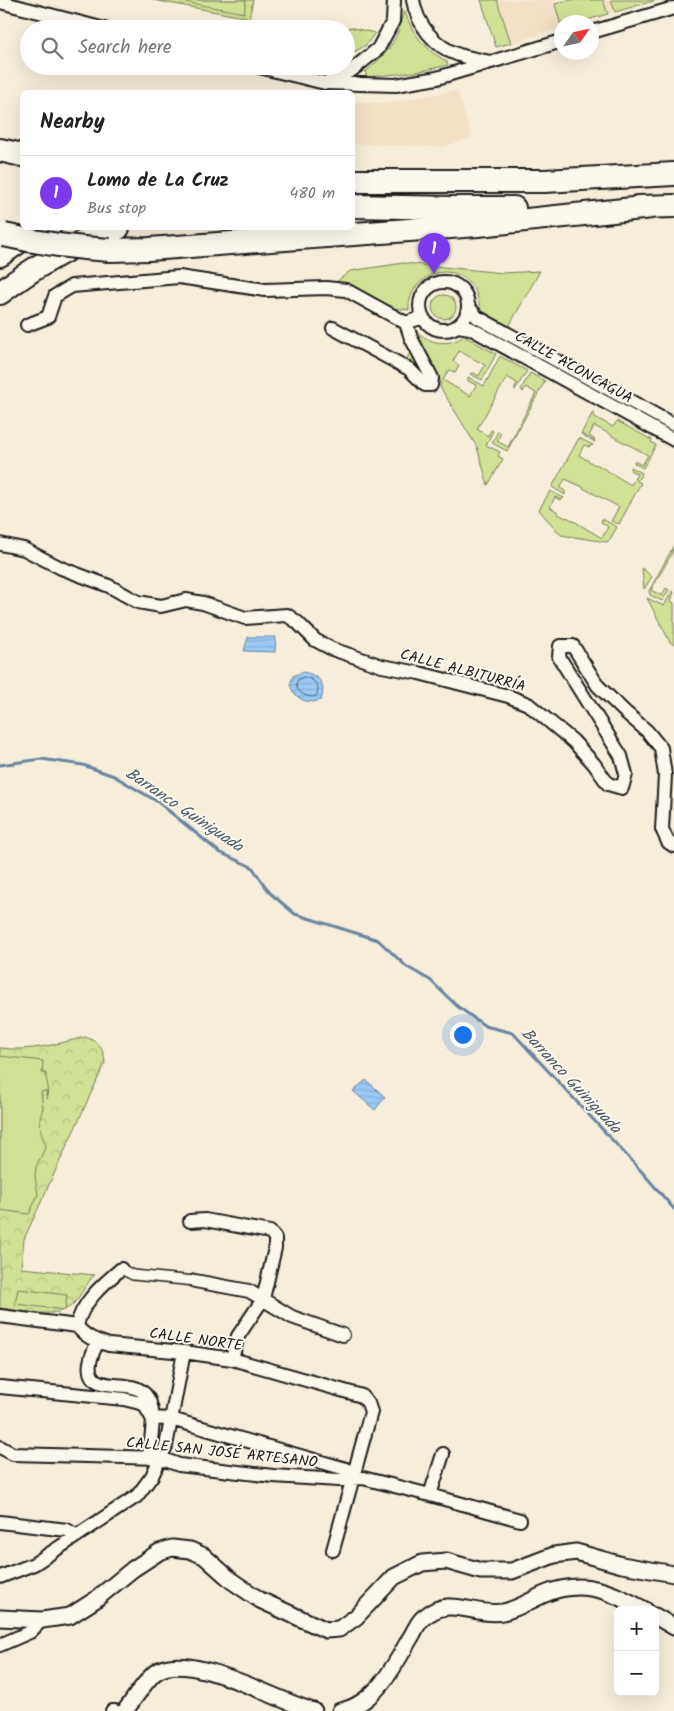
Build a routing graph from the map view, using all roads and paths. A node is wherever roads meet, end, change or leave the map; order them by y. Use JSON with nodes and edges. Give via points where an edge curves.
{"nodes":[{"id":1,"x":394,"y":0,"type":"edge"},
{"id":2,"x":413,"y":0,"type":"edge"},
{"id":3,"x":0,"y":2,"type":"edge"},
{"id":4,"x":674,"y":8,"type":"edge"},
{"id":5,"x":70,"y":20,"type":"edge"},
{"id":6,"x":599,"y":30,"type":"edge"},
{"id":7,"x":554,"y":43,"type":"edge"},
{"id":8,"x":493,"y":62,"type":"junction"},
{"id":9,"x":355,"y":68,"type":"edge"},
{"id":10,"x":292,"y":75,"type":"edge"},
{"id":11,"x":342,"y":75,"type":"edge"},
{"id":12,"x":325,"y":83,"type":"junction"},
{"id":13,"x":0,"y":150,"type":"edge"},
{"id":14,"x":20,"y":155,"type":"edge"},
{"id":15,"x":674,"y":174,"type":"edge"},
{"id":16,"x":355,"y":181,"type":"edge"},
{"id":17,"x":355,"y":206,"type":"edge"},
{"id":18,"x":674,"y":206,"type":"edge"},
{"id":19,"x":652,"y":207,"type":"junction"},
{"id":20,"x":45,"y":230,"type":"edge"},
{"id":21,"x":113,"y":230,"type":"edge"},
{"id":22,"x":1,"y":241,"type":"edge"},
{"id":23,"x":0,"y":293,"type":"edge"},
{"id":24,"x":468,"y":306,"type":"junction"},
{"id":25,"x":423,"y":317,"type":"junction"},
{"id":26,"x":406,"y":323,"type":"junction"},
{"id":27,"x":27,"y":325,"type":"dead end"},
{"id":28,"x":458,"y":326,"type":"junction"},
{"id":29,"x":333,"y":328,"type":"dead end"},
{"id":30,"x":674,"y":425,"type":"edge"},
{"id":31,"x":674,"y":440,"type":"edge"},
{"id":32,"x":0,"y":544,"type":"edge"},
{"id":33,"x":674,"y":846,"type":"edge"},
{"id":34,"x":190,"y":1221,"type":"dead end"},
{"id":35,"x":121,"y":1269,"type":"joint"},
{"id":36,"x":195,"y":1281,"type":"joint"},
{"id":37,"x":264,"y":1299,"type":"junction"},
{"id":38,"x":0,"y":1316,"type":"edge"},
{"id":39,"x":77,"y":1326,"type":"junction"},
{"id":40,"x":343,"y":1335,"type":"dead end"},
{"id":41,"x":98,"y":1342,"type":"junction"},
{"id":42,"x":184,"y":1352,"type":"junction"},
{"id":43,"x":232,"y":1359,"type":"junction"},
{"id":44,"x":0,"y":1387,"type":"edge"},
{"id":45,"x":152,"y":1418,"type":"junction"},
{"id":46,"x":171,"y":1419,"type":"junction"},
{"id":47,"x":0,"y":1447,"type":"edge"},
{"id":48,"x":443,"y":1454,"type":"dead end"},
{"id":49,"x":154,"y":1458,"type":"junction"},
{"id":50,"x":352,"y":1478,"type":"junction"},
{"id":51,"x":430,"y":1495,"type":"junction"},
{"id":52,"x":520,"y":1520,"type":"dead end"},
{"id":53,"x":0,"y":1522,"type":"edge"},
{"id":54,"x":77,"y":1536,"type":"junction"},
{"id":55,"x":333,"y":1550,"type":"dead end"},
{"id":56,"x":674,"y":1574,"type":"edge"},
{"id":57,"x":0,"y":1577,"type":"edge"},
{"id":58,"x":638,"y":1606,"type":"edge"},
{"id":59,"x":0,"y":1618,"type":"edge"},
{"id":60,"x":659,"y":1618,"type":"edge"},
{"id":61,"x":42,"y":1620,"type":"junction"},
{"id":62,"x":674,"y":1627,"type":"edge"},
{"id":63,"x":0,"y":1645,"type":"edge"},
{"id":64,"x":125,"y":1711,"type":"edge"},
{"id":65,"x":314,"y":1711,"type":"edge"},
{"id":66,"x":340,"y":1711,"type":"edge"}],
"edges":[{"from":1,"to":9,"type":"street","via":[[393,21],[378,49]]},
{"from":2,"to":8,"type":"street","via":[[415,13],[432,40],[458,55]]},
{"from":3,"to":5,"type":"street"},
{"from":4,"to":6,"type":"street"},
{"from":7,"to":8,"type":"street"},
{"from":8,"to":12,"type":"street","via":[[437,78],[396,85]]},
{"from":10,"to":12,"type":"street"},
{"from":11,"to":12,"type":"street"},
{"from":13,"to":14,"type":"highway"},
{"from":15,"to":16,"type":"highway","via":[[544,181]]},
{"from":17,"to":19,"type":"highway"},
{"from":18,"to":19,"type":"highway"},
{"from":19,"to":22,"type":"highway","bridge":true,"via":[[478,225],[149,249],[110,250]]},
{"from":20,"to":22,"type":"highway","via":[[20,241]]},
{"from":21,"to":23,"type":"highway","via":[[62,252]]},
{"from":24,"to":25,"type":"street","via":[[463,292],[442,283],[424,295],[421,302]]},
{"from":24,"to":28,"type":"street","via":[[467,314]]},
{"from":24,"to":30,"type":"street","name":"CALLE ACONCAGUA","via":[[477,317]]},
{"from":25,"to":26,"type":"street"},
{"from":25,"to":28,"type":"street","via":[[428,324],[442,330]]},
{"from":26,"to":27,"type":"street","via":[[346,290],[265,290],[179,277],[72,286],[55,296],[48,317]]},
{"from":26,"to":29,"type":"street","via":[[432,378],[431,385],[426,385],[409,369]]},
{"from":28,"to":31,"type":"street","name":"CALLE ACONCAGUA","via":[[470,328]]},
{"from":32,"to":33,"type":"street","name":"CALLE ALBITURRÍA","via":[[24,549],[138,602],[161,606],[186,600],[245,618],[287,615],[314,640],[332,649],[382,666],[419,673],[528,704],[574,741],[608,784],[622,788],[626,774],[621,756],[559,657],[560,646],[573,646],[598,686],[661,748],[665,775],[662,829],[668,842]]},
{"from":34,"to":37,"type":"street","via":[[206,1220],[270,1232],[275,1238],[275,1248]]},
{"from":35,"to":36,"type":"street","via":[[133,1275]]},
{"from":35,"to":39,"type":"street","via":[[100,1286],[79,1316]]},
{"from":36,"to":37,"type":"street","via":[[249,1291]]},
{"from":37,"to":40,"type":"street","via":[[292,1317]]},
{"from":37,"to":43,"type":"street","via":[[238,1336]]},
{"from":38,"to":39,"type":"street"},
{"from":39,"to":41,"type":"street","name":"CALLE NORTE","via":[[83,1334]]},
{"from":41,"to":42,"type":"street","name":"CALLE NORTE"},
{"from":41,"to":45,"type":"street","via":[[92,1352],[89,1369],[93,1379],[140,1391],[150,1402]]},
{"from":42,"to":43,"type":"street","name":"CALLE NORTE"},
{"from":42,"to":46,"type":"street"},
{"from":43,"to":50,"type":"street","name":"CALLE NORTE","via":[[362,1396],[371,1412]]},
{"from":44,"to":45,"type":"street","via":[[144,1404]]},
{"from":45,"to":46,"type":"street"},
{"from":45,"to":49,"type":"street"},
{"from":46,"to":49,"type":"street","via":[[166,1446]]},
{"from":46,"to":50,"type":"street","via":[[346,1469]]},
{"from":47,"to":49,"type":"street","name":"CALLE SAN JOSÉ ARTESANO","via":[[13,1454]]},
{"from":48,"to":51,"type":"street"},
{"from":49,"to":50,"type":"street","name":"CALLE SAN JOSÉ ARTESANO","via":[[179,1465],[254,1474],[339,1480]]},
{"from":49,"to":54,"type":"street","via":[[152,1476],[137,1496]]},
{"from":50,"to":51,"type":"street"},
{"from":50,"to":55,"type":"street"},
{"from":51,"to":52,"type":"street"},
{"from":53,"to":54,"type":"street","via":[[67,1530]]},
{"from":54,"to":57,"type":"street","via":[[34,1564]]},
{"from":56,"to":61,"type":"street","via":[[622,1565],[576,1552],[554,1555],[512,1571],[481,1571],[446,1561],[422,1563],[394,1577],[356,1617],[339,1629],[326,1630],[260,1600],[204,1556],[172,1548],[159,1552],[133,1569],[70,1616]]},
{"from":58,"to":66,"type":"street","via":[[599,1588],[578,1587],[559,1588],[503,1612],[456,1606],[433,1610],[421,1620],[389,1676],[366,1699]]},
{"from":59,"to":61,"type":"street"},
{"from":60,"to":62,"type":"street"},
{"from":61,"to":63,"type":"street","via":[[30,1632]]},
{"from":64,"to":65,"type":"street","via":[[156,1672],[170,1666],[212,1672]]}]}
